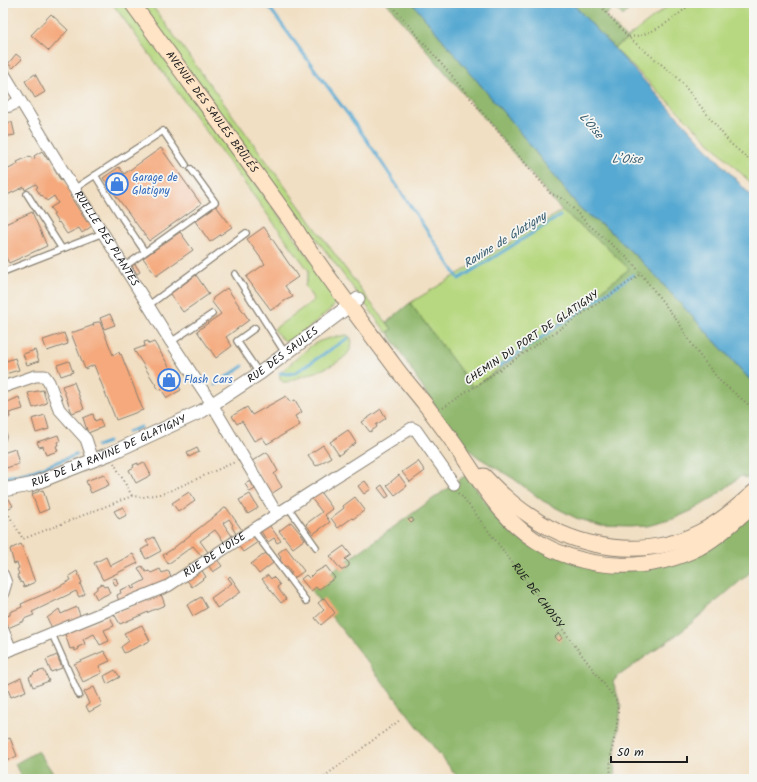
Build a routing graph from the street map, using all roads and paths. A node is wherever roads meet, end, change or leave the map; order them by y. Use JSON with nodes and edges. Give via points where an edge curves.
{"nodes":[{"id":1,"x":132,"y":3,"type":"edge"},
{"id":2,"x":390,"y":3,"type":"edge"},
{"id":3,"x":598,"y":3,"type":"edge"},
{"id":4,"x":692,"y":3,"type":"edge"},
{"id":5,"x":628,"y":37,"type":"junction"},
{"id":6,"x":3,"y":72,"type":"edge"},
{"id":7,"x":20,"y":101,"type":"junction"},
{"id":8,"x":3,"y":107,"type":"edge"},
{"id":9,"x":754,"y":164,"type":"edge"},
{"id":10,"x":95,"y":175,"type":"junction"},
{"id":11,"x":74,"y":189,"type":"junction"},
{"id":12,"x":27,"y":194,"type":"dead end"},
{"id":13,"x":103,"y":233,"type":"junction"},
{"id":14,"x":246,"y":233,"type":"dead end"},
{"id":15,"x":62,"y":249,"type":"junction"},
{"id":16,"x":145,"y":252,"type":"junction"},
{"id":17,"x":124,"y":267,"type":"junction"},
{"id":18,"x":3,"y":272,"type":"edge"},
{"id":19,"x":235,"y":274,"type":"dead end"},
{"id":20,"x":640,"y":274,"type":"junction"},
{"id":21,"x":354,"y":302,"type":"junction"},
{"id":22,"x":149,"y":305,"type":"junction"},
{"id":23,"x":212,"y":314,"type":"dead end"},
{"id":24,"x":255,"y":328,"type":"dead end"},
{"id":25,"x":171,"y":342,"type":"junction"},
{"id":26,"x":285,"y":353,"type":"junction"},
{"id":27,"x":260,"y":373,"type":"junction"},
{"id":28,"x":3,"y":387,"type":"edge"},
{"id":29,"x":212,"y":404,"type":"junction"},
{"id":30,"x":429,"y":409,"type":"junction"},
{"id":31,"x":754,"y":409,"type":"edge"},
{"id":32,"x":458,"y":450,"type":"junction"},
{"id":33,"x":109,"y":454,"type":"junction"},
{"id":34,"x":244,"y":458,"type":"junction"},
{"id":35,"x":93,"y":460,"type":"junction"},
{"id":36,"x":454,"y":484,"type":"joint"},
{"id":37,"x":3,"y":490,"type":"edge"},
{"id":38,"x":754,"y":492,"type":"edge"},
{"id":39,"x":132,"y":496,"type":"junction"},
{"id":40,"x":754,"y":504,"type":"edge"},
{"id":41,"x":3,"y":506,"type":"edge"},
{"id":42,"x":288,"y":507,"type":"junction"},
{"id":43,"x":277,"y":514,"type":"junction"},
{"id":44,"x":253,"y":530,"type":"junction"},
{"id":45,"x":316,"y":547,"type":"dead end"},
{"id":46,"x":3,"y":575,"type":"edge"},
{"id":47,"x":3,"y":593,"type":"edge"},
{"id":48,"x":306,"y":601,"type":"dead end"},
{"id":49,"x":3,"y":630,"type":"edge"},
{"id":50,"x":52,"y":634,"type":"junction"},
{"id":51,"x":7,"y":652,"type":"edge"},
{"id":52,"x":79,"y":695,"type":"dead end"},
{"id":53,"x":400,"y":720,"type":"dead end"},
{"id":54,"x":321,"y":779,"type":"edge"},
{"id":55,"x":612,"y":779,"type":"edge"}],
"edges":[{"from":1,"to":21,"type":"main road","name":"AVENUE DES SAULES BRÛLÉS","via":[[307,246]]},
{"from":2,"to":20,"type":"path","via":[[546,189],[565,200],[632,262]]},
{"from":3,"to":5,"type":"path"},
{"from":4,"to":5,"type":"path","via":[[653,31]]},
{"from":5,"to":9,"type":"path","via":[[678,78],[730,143]]},
{"from":6,"to":7,"type":"street","name":"RUELLE DES PLANTES"},
{"from":7,"to":8,"type":"street"},
{"from":7,"to":11,"type":"street","name":"RUELLE DES PLANTES"},
{"from":10,"to":11,"type":"lane"},
{"from":10,"to":16,"type":"lane"},
{"from":10,"to":16,"type":"lane","via":[[163,131],[215,202]]},
{"from":11,"to":13,"type":"street","name":"RUELLE DES PLANTES"},
{"from":12,"to":15,"type":"lane"},
{"from":13,"to":15,"type":"lane"},
{"from":13,"to":17,"type":"street","name":"RUELLE DES PLANTES"},
{"from":14,"to":22,"type":"lane"},
{"from":15,"to":18,"type":"lane"},
{"from":16,"to":17,"type":"lane"},
{"from":17,"to":22,"type":"street","name":"RUELLE DES PLANTES"},
{"from":19,"to":26,"type":"lane"},
{"from":20,"to":30,"type":"path","name":"CHEMIN DU PORT DE GLATIGNY"},
{"from":20,"to":31,"type":"path","via":[[721,382]]},
{"from":21,"to":26,"type":"street","name":"RUE DES SAULES"},
{"from":21,"to":30,"type":"main road","name":"AVENUE DES SAULES BRÛLÉS","via":[[402,361]]},
{"from":22,"to":25,"type":"street","name":"RUELLE DES PLANTES"},
{"from":23,"to":25,"type":"lane"},
{"from":24,"to":27,"type":"lane","via":[[237,341]]},
{"from":25,"to":29,"type":"street","name":"RUELLE DES PLANTES"},
{"from":26,"to":27,"type":"street","name":"RUE DES SAULES"},
{"from":27,"to":29,"type":"street","name":"RUE DES SAULES"},
{"from":28,"to":35,"type":"street","via":[[35,376],[45,376],[59,409],[86,439]]},
{"from":29,"to":33,"type":"street","name":"RUE DE LA RAVINE DE GLATIGNY"},
{"from":29,"to":34,"type":"street"},
{"from":30,"to":32,"type":"main road","name":"AVENUE DES SAULES BRÛLÉS"},
{"from":32,"to":38,"type":"main road","via":[[511,502],[531,517],[574,538],[611,548],[655,547],[682,540],[710,527]]},
{"from":32,"to":40,"type":"main road","via":[[492,500],[520,529],[552,550],[594,563],[639,565],[677,556],[708,542]]},
{"from":33,"to":35,"type":"street","name":"RUE DE LA RAVINE DE GLATIGNY"},
{"from":33,"to":39,"type":"path"},
{"from":34,"to":39,"type":"path","via":[[165,493]]},
{"from":34,"to":43,"type":"street"},
{"from":35,"to":37,"type":"street","name":"RUE DE LA RAVINE DE GLATIGNY","via":[[30,485]]},
{"from":36,"to":42,"type":"street","name":"RUE DE L'OISE","via":[[412,428]]},
{"from":36,"to":55,"type":"path","name":"RUE DE CHOISY","via":[[616,700],[618,708],[610,767]]},
{"from":39,"to":41,"type":"path","via":[[23,539]]},
{"from":42,"to":43,"type":"street","name":"RUE DE L'OISE"},
{"from":42,"to":45,"type":"lane"},
{"from":43,"to":44,"type":"street","name":"RUE DE L'OISE"},
{"from":44,"to":48,"type":"lane"},
{"from":44,"to":50,"type":"street","name":"RUE DE L'OISE","via":[[168,586]]},
{"from":46,"to":47,"type":"street","via":[[6,583]]},
{"from":49,"to":51,"type":"street"},
{"from":50,"to":51,"type":"street","name":"RUE DE L'OISE"},
{"from":50,"to":52,"type":"lane"},
{"from":53,"to":54,"type":"path"}]}
